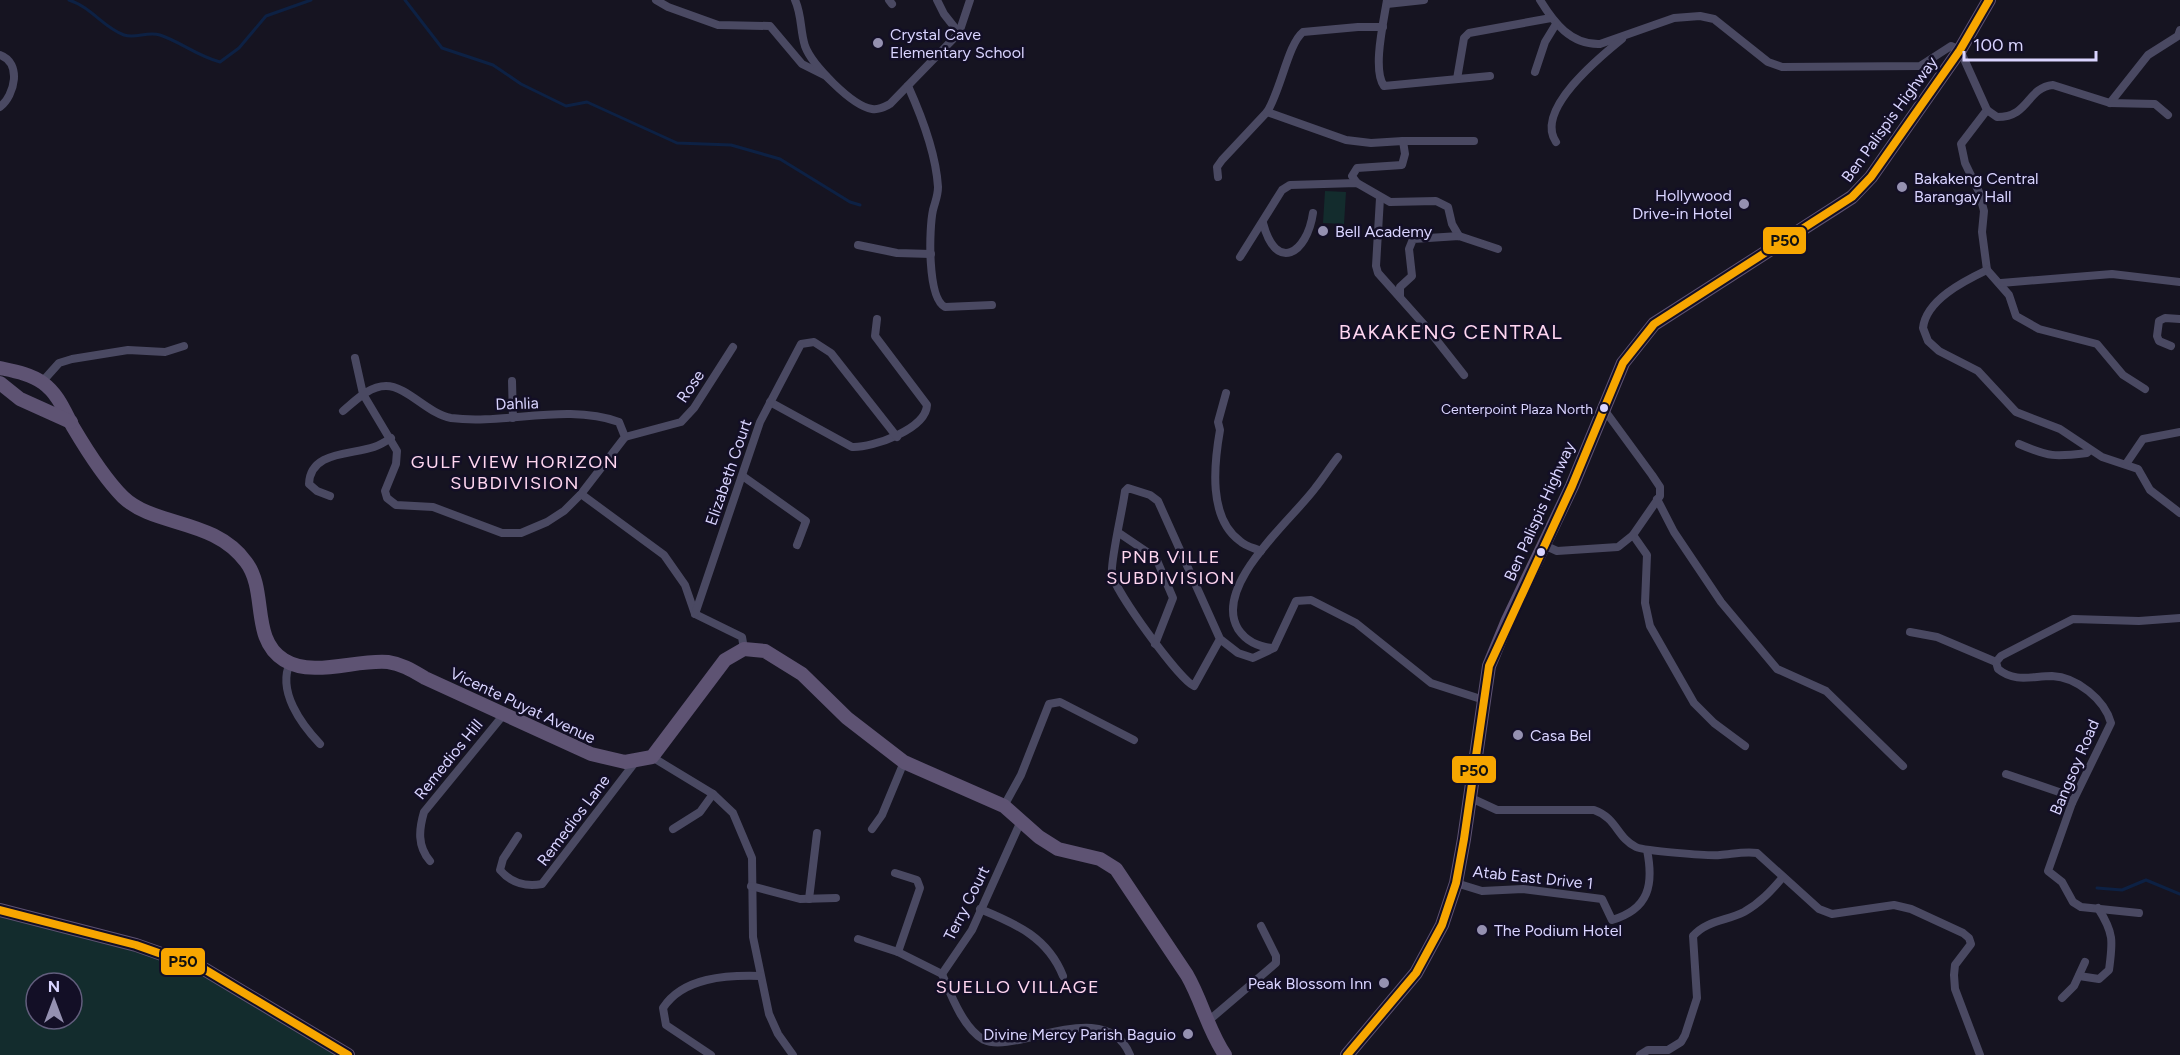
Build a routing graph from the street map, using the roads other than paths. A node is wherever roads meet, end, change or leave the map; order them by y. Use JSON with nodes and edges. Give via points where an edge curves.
{"nodes":[{"id":1,"x":656,"y":0,"type":"edge"},
{"id":2,"x":795,"y":0,"type":"edge"},
{"id":3,"x":937,"y":0,"type":"edge"},
{"id":4,"x":970,"y":0,"type":"edge"},
{"id":5,"x":1424,"y":0,"type":"edge"},
{"id":6,"x":1540,"y":0,"type":"edge"},
{"id":7,"x":1989,"y":0,"type":"edge"},
{"id":8,"x":1387,"y":2,"type":"edge"},
{"id":9,"x":1554,"y":21,"type":"junction"},
{"id":10,"x":1383,"y":27,"type":"junction"},
{"id":11,"x":2180,"y":30,"type":"edge"},
{"id":12,"x":959,"y":33,"type":"junction"},
{"id":13,"x":1628,"y":34,"type":"junction"},
{"id":14,"x":1960,"y":50,"type":"junction"},
{"id":15,"x":0,"y":55,"type":"edge"},
{"id":16,"x":1535,"y":72,"type":"dead end"},
{"id":17,"x":826,"y":76,"type":"junction"},
{"id":18,"x":1490,"y":76,"type":"dead end"},
{"id":19,"x":1457,"y":80,"type":"junction"},
{"id":20,"x":908,"y":86,"type":"junction"},
{"id":21,"x":2110,"y":104,"type":"junction"},
{"id":22,"x":0,"y":107,"type":"edge"},
{"id":23,"x":1987,"y":110,"type":"junction"},
{"id":24,"x":1267,"y":112,"type":"junction"},
{"id":25,"x":2168,"y":115,"type":"dead end"},
{"id":26,"x":1403,"y":141,"type":"junction"},
{"id":27,"x":1474,"y":141,"type":"dead end"},
{"id":28,"x":1556,"y":142,"type":"dead end"},
{"id":29,"x":1218,"y":177,"type":"dead end"},
{"id":30,"x":1358,"y":183,"type":"junction"},
{"id":31,"x":1380,"y":198,"type":"junction"},
{"id":32,"x":1313,"y":213,"type":"dead end"},
{"id":33,"x":1263,"y":223,"type":"junction"},
{"id":34,"x":1459,"y":236,"type":"junction"},
{"id":35,"x":858,"y":245,"type":"dead end"},
{"id":36,"x":1498,"y":249,"type":"dead end"},
{"id":37,"x":931,"y":254,"type":"junction"},
{"id":38,"x":1240,"y":257,"type":"dead end"},
{"id":39,"x":1987,"y":270,"type":"junction"},
{"id":40,"x":2180,"y":282,"type":"edge"},
{"id":41,"x":2001,"y":283,"type":"junction"},
{"id":42,"x":1400,"y":297,"type":"junction"},
{"id":43,"x":992,"y":305,"type":"dead end"},
{"id":44,"x":877,"y":319,"type":"dead end"},
{"id":45,"x":2180,"y":319,"type":"edge"},
{"id":46,"x":184,"y":346,"type":"dead end"},
{"id":47,"x":2171,"y":346,"type":"dead end"},
{"id":48,"x":733,"y":347,"type":"dead end"},
{"id":49,"x":355,"y":358,"type":"dead end"},
{"id":50,"x":0,"y":368,"type":"edge"},
{"id":51,"x":1464,"y":375,"type":"dead end"},
{"id":52,"x":512,"y":381,"type":"dead end"},
{"id":53,"x":42,"y":382,"type":"junction"},
{"id":54,"x":0,"y":383,"type":"edge"},
{"id":55,"x":2145,"y":389,"type":"dead end"},
{"id":56,"x":1226,"y":393,"type":"dead end"},
{"id":57,"x":363,"y":394,"type":"junction"},
{"id":58,"x":770,"y":402,"type":"junction"},
{"id":59,"x":1603,"y":408,"type":"junction"},
{"id":60,"x":344,"y":411,"type":"dead end"},
{"id":61,"x":513,"y":418,"type":"junction"},
{"id":62,"x":71,"y":422,"type":"junction"},
{"id":63,"x":2180,"y":432,"type":"edge"},
{"id":64,"x":625,"y":437,"type":"junction"},
{"id":65,"x":897,"y":437,"type":"junction"},
{"id":66,"x":391,"y":438,"type":"junction"},
{"id":67,"x":2019,"y":444,"type":"dead end"},
{"id":68,"x":2090,"y":450,"type":"junction"},
{"id":69,"x":1338,"y":458,"type":"dead end"},
{"id":70,"x":2126,"y":464,"type":"junction"},
{"id":71,"x":744,"y":477,"type":"junction"},
{"id":72,"x":581,"y":494,"type":"junction"},
{"id":73,"x":330,"y":496,"type":"dead end"},
{"id":74,"x":1658,"y":499,"type":"junction"},
{"id":75,"x":2180,"y":513,"type":"edge"},
{"id":76,"x":1119,"y":533,"type":"junction"},
{"id":77,"x":1633,"y":535,"type":"junction"},
{"id":78,"x":1544,"y":544,"type":"junction"},
{"id":79,"x":797,"y":545,"type":"dead end"},
{"id":80,"x":1261,"y":551,"type":"junction"},
{"id":81,"x":695,"y":614,"type":"junction"},
{"id":82,"x":2180,"y":618,"type":"edge"},
{"id":83,"x":1910,"y":632,"type":"dead end"},
{"id":84,"x":1220,"y":639,"type":"junction"},
{"id":85,"x":1155,"y":644,"type":"junction"},
{"id":86,"x":1274,"y":648,"type":"junction"},
{"id":87,"x":744,"y":649,"type":"junction"},
{"id":88,"x":1996,"y":662,"type":"junction"},
{"id":89,"x":290,"y":663,"type":"junction"},
{"id":90,"x":1484,"y":700,"type":"junction"},
{"id":91,"x":505,"y":713,"type":"junction"},
{"id":92,"x":1134,"y":740,"type":"dead end"},
{"id":93,"x":320,"y":744,"type":"dead end"},
{"id":94,"x":1744,"y":746,"type":"dead end"},
{"id":95,"x":652,"y":757,"type":"junction"},
{"id":96,"x":636,"y":761,"type":"junction"},
{"id":97,"x":904,"y":762,"type":"junction"},
{"id":98,"x":1904,"y":766,"type":"dead end"},
{"id":99,"x":2006,"y":774,"type":"dead end"},
{"id":100,"x":713,"y":794,"type":"junction"},
{"id":101,"x":1471,"y":798,"type":"junction"},
{"id":102,"x":2072,"y":803,"type":"junction"},
{"id":103,"x":1004,"y":806,"type":"junction"},
{"id":104,"x":1021,"y":821,"type":"junction"},
{"id":105,"x":673,"y":829,"type":"dead end"},
{"id":106,"x":872,"y":829,"type":"dead end"},
{"id":107,"x":817,"y":833,"type":"dead end"},
{"id":108,"x":518,"y":836,"type":"dead end"},
{"id":109,"x":1647,"y":850,"type":"junction"},
{"id":110,"x":430,"y":861,"type":"dead end"},
{"id":111,"x":895,"y":873,"type":"dead end"},
{"id":112,"x":1782,"y":877,"type":"junction"},
{"id":113,"x":1456,"y":883,"type":"junction"},
{"id":114,"x":751,"y":886,"type":"junction"},
{"id":115,"x":836,"y":898,"type":"dead end"},
{"id":116,"x":809,"y":899,"type":"junction"},
{"id":117,"x":2098,"y":908,"type":"junction"},
{"id":118,"x":980,"y":909,"type":"junction"},
{"id":119,"x":0,"y":910,"type":"edge"},
{"id":120,"x":2139,"y":913,"type":"dead end"},
{"id":121,"x":1261,"y":926,"type":"dead end"},
{"id":122,"x":858,"y":939,"type":"dead end"},
{"id":123,"x":898,"y":952,"type":"junction"},
{"id":124,"x":2085,"y":962,"type":"dead end"},
{"id":125,"x":942,"y":974,"type":"junction"},
{"id":126,"x":760,"y":975,"type":"junction"},
{"id":127,"x":1063,"y":976,"type":"dead end"},
{"id":128,"x":2079,"y":976,"type":"junction"},
{"id":129,"x":2062,"y":998,"type":"dead end"},
{"id":130,"x":1207,"y":1022,"type":"junction"},
{"id":131,"x":348,"y":1055,"type":"edge"},
{"id":132,"x":711,"y":1055,"type":"edge"},
{"id":133,"x":793,"y":1055,"type":"edge"},
{"id":134,"x":1130,"y":1055,"type":"edge"},
{"id":135,"x":1225,"y":1055,"type":"edge"},
{"id":136,"x":1347,"y":1055,"type":"edge"},
{"id":137,"x":1640,"y":1055,"type":"edge"},
{"id":138,"x":1980,"y":1055,"type":"edge"}],
"edges":[{"from":1,"to":17,"type":"street","via":[[718,25],[770,26],[802,64]]},
{"from":2,"to":17,"type":"street","via":[[807,50]]},
{"from":3,"to":12,"type":"street"},
{"from":4,"to":12,"type":"street"},
{"from":5,"to":8,"type":"street"},
{"from":6,"to":9,"type":"street"},
{"from":7,"to":14,"type":"main road","name":"Ben Palispis Highway"},
{"from":8,"to":10,"type":"street"},
{"from":9,"to":13,"type":"street","via":[[1569,35],[1591,44]]},
{"from":9,"to":16,"type":"street"},
{"from":9,"to":19,"type":"street","via":[[1469,33],[1464,38]]},
{"from":10,"to":19,"type":"street","via":[[1379,76],[1384,86]]},
{"from":10,"to":24,"type":"street","via":[[1303,32],[1293,43]]},
{"from":11,"to":21,"type":"street","via":[[2178,36],[2148,54]]},
{"from":12,"to":20,"type":"street"},
{"from":13,"to":14,"type":"street","via":[[1674,18],[1709,17],[1768,62],[1782,67],[1920,66],[1951,46]]},
{"from":13,"to":28,"type":"street","via":[[1590,65],[1568,91],[1552,127]]},
{"from":14,"to":23,"type":"street"},
{"from":14,"to":59,"type":"main road","name":"Ben Palispis Highway","via":[[1861,189],[1654,324],[1623,363]]},
{"from":15,"to":22,"type":"street","via":[[8,59],[14,70],[13,88]]},
{"from":17,"to":20,"type":"street","via":[[871,109],[890,104]]},
{"from":18,"to":19,"type":"street"},
{"from":20,"to":37,"type":"street","via":[[927,133],[938,185]]},
{"from":21,"to":23,"type":"street","via":[[2053,85],[2043,87],[2016,114],[1997,117]]},
{"from":21,"to":25,"type":"street","via":[[2149,102],[2161,106]]},
{"from":23,"to":39,"type":"street","via":[[1961,144],[1984,211],[1982,232]]},
{"from":24,"to":26,"type":"street","via":[[1346,140]]},
{"from":24,"to":29,"type":"street","via":[[1218,164]]},
{"from":26,"to":27,"type":"street"},
{"from":26,"to":30,"type":"street","via":[[1406,154],[1402,165],[1357,168],[1352,176]]},
{"from":30,"to":31,"type":"street"},
{"from":30,"to":33,"type":"street","via":[[1287,186]]},
{"from":31,"to":34,"type":"street","via":[[1390,202],[1445,203]]},
{"from":31,"to":42,"type":"street","via":[[1376,266],[1381,278]]},
{"from":32,"to":33,"type":"street","via":[[1303,244],[1288,253],[1275,249]]},
{"from":33,"to":38,"type":"street"},
{"from":34,"to":36,"type":"street"},
{"from":34,"to":42,"type":"street","via":[[1413,239],[1409,249],[1412,276],[1399,289]]},
{"from":35,"to":37,"type":"street"},
{"from":37,"to":43,"type":"street","via":[[941,305]]},
{"from":39,"to":41,"type":"street"},
{"from":39,"to":68,"type":"street","via":[[1931,308],[1923,328],[1928,341],[1978,371],[2016,412],[2060,429]]},
{"from":40,"to":41,"type":"street","via":[[2112,274]]},
{"from":41,"to":55,"type":"street","via":[[2016,316],[2039,329],[2097,344],[2122,375]]},
{"from":42,"to":51,"type":"street"},
{"from":44,"to":65,"type":"street","via":[[875,336],[927,405],[924,415]]},
{"from":45,"to":47,"type":"street","via":[[2161,319],[2157,328],[2159,341]]},
{"from":46,"to":53,"type":"street","via":[[165,352],[128,350],[72,359],[59,363]]},
{"from":48,"to":64,"type":"street","name":"Rose","via":[[681,422]]},
{"from":49,"to":57,"type":"street"},
{"from":50,"to":53,"type":"main road"},
{"from":52,"to":61,"type":"street"},
{"from":53,"to":62,"type":"main road","via":[[57,396]]},
{"from":54,"to":62,"type":"main road","via":[[20,399]]},
{"from":56,"to":80,"type":"street","via":[[1218,422],[1216,500],[1226,524],[1239,541]]},
{"from":57,"to":60,"type":"street","name":"Dahlia"},
{"from":57,"to":61,"type":"street","name":"Dahlia","via":[[391,386],[446,417]]},
{"from":57,"to":66,"type":"street"},
{"from":58,"to":65,"type":"street","via":[[852,447]]},
{"from":58,"to":65,"type":"street","name":"Elizabeth Court","via":[[801,344],[814,342],[831,352]]},
{"from":58,"to":71,"type":"street","name":"Elizabeth Court"},
{"from":59,"to":74,"type":"street","via":[[1660,486]]},
{"from":59,"to":78,"type":"main road","name":"Ben Palispis Highway"},
{"from":61,"to":64,"type":"street","name":"Dahlia","via":[[607,418],[622,425]]},
{"from":62,"to":89,"type":"main road","via":[[124,498],[137,507],[206,532],[241,555],[256,585],[267,642]]},
{"from":63,"to":70,"type":"street","via":[[2143,439]]},
{"from":64,"to":72,"type":"street"},
{"from":66,"to":72,"type":"street","via":[[397,451],[396,464],[385,486],[385,496],[396,505],[433,507],[510,534],[547,522]]},
{"from":66,"to":73,"type":"street","via":[[373,448],[332,456],[317,464],[309,484]]},
{"from":67,"to":68,"type":"street","via":[[2060,458]]},
{"from":68,"to":70,"type":"street"},
{"from":69,"to":80,"type":"street"},
{"from":70,"to":75,"type":"street","via":[[2138,469],[2150,490]]},
{"from":71,"to":79,"type":"street","via":[[806,521]]},
{"from":71,"to":81,"type":"street","name":"Elizabeth Court"},
{"from":72,"to":81,"type":"street","via":[[663,555],[685,585]]},
{"from":74,"to":77,"type":"street"},
{"from":74,"to":98,"type":"street","via":[[1674,532],[1721,602],[1777,669],[1826,691]]},
{"from":76,"to":84,"type":"street","via":[[1128,488],[1158,501]]},
{"from":76,"to":85,"type":"street","via":[[1112,574]]},
{"from":76,"to":85,"type":"street","via":[[1156,558],[1173,598]]},
{"from":77,"to":78,"type":"street","via":[[1618,547],[1557,551]]},
{"from":77,"to":94,"type":"street","via":[[1647,555],[1645,603],[1650,626],[1694,703]]},
{"from":78,"to":90,"type":"main road","name":"Ben Palispis Highway","via":[[1494,653]]},
{"from":80,"to":86,"type":"street","via":[[1242,581],[1232,608],[1242,635],[1252,643]]},
{"from":81,"to":87,"type":"street","via":[[736,632],[742,637]]},
{"from":82,"to":88,"type":"street","via":[[2073,620]]},
{"from":83,"to":88,"type":"street","name":"Bangsoy Road","via":[[1937,637]]},
{"from":84,"to":85,"type":"street","via":[[1194,686],[1185,681]]},
{"from":84,"to":86,"type":"street","via":[[1238,653],[1253,658]]},
{"from":86,"to":90,"type":"street","via":[[1296,601],[1311,600],[1356,623],[1431,683]]},
{"from":87,"to":95,"type":"main road","via":[[716,670]]},
{"from":87,"to":97,"type":"main road","via":[[765,651],[788,663],[847,718]]},
{"from":88,"to":102,"type":"street","name":"Bangsoy Road","via":[[1998,669],[2013,677],[2065,679],[2088,692],[2109,713],[2111,723]]},
{"from":89,"to":91,"type":"main road","name":"Vicente Puyat Avenue","via":[[316,667],[375,662],[404,666]]},
{"from":89,"to":93,"type":"street","via":[[286,686],[304,724]]},
{"from":90,"to":101,"type":"main road","name":"Ben Palispis Highway"},
{"from":91,"to":96,"type":"main road","name":"Vicente Puyat Avenue","via":[[591,754]]},
{"from":91,"to":110,"type":"street","name":"Remedios Hill","via":[[424,812],[419,831]]},
{"from":92,"to":103,"type":"street","via":[[1060,702],[1049,704],[1021,775]]},
{"from":95,"to":96,"type":"main road","name":"Vicente Puyat Avenue"},
{"from":95,"to":100,"type":"street"},
{"from":96,"to":108,"type":"street","name":"Remedios Lane","via":[[542,884],[521,884],[507,879],[500,870]]},
{"from":97,"to":103,"type":"main road"},
{"from":97,"to":106,"type":"street"},
{"from":99,"to":102,"type":"street","via":[[2059,792]]},
{"from":100,"to":105,"type":"street","via":[[700,812]]},
{"from":100,"to":114,"type":"street","via":[[733,813],[752,858]]},
{"from":101,"to":109,"type":"street","via":[[1497,810],[1594,810],[1608,816],[1630,843]]},
{"from":101,"to":113,"type":"main road","name":"Ben Palispis Highway"},
{"from":102,"to":117,"type":"street","name":"Bangsoy Road","via":[[2048,871],[2062,882],[2073,903]]},
{"from":103,"to":104,"type":"main road"},
{"from":104,"to":118,"type":"street","name":"Terry Court"},
{"from":104,"to":130,"type":"main road","via":[[1058,849],[1100,859],[1116,869],[1187,975]]},
{"from":107,"to":116,"type":"street"},
{"from":109,"to":112,"type":"street","via":[[1702,855],[1757,853]]},
{"from":109,"to":113,"type":"street","name":"Atab East Drive 1","via":[[1651,875],[1645,896],[1630,915],[1612,920],[1602,899],[1537,890],[1482,891]]},
{"from":111,"to":123,"type":"street","via":[[917,880],[920,888]]},
{"from":112,"to":137,"type":"street","via":[[1764,899],[1731,918],[1710,923],[1693,936],[1697,998],[1685,1035],[1668,1050],[1648,1050]]},
{"from":112,"to":138,"type":"street","via":[[1819,909],[1832,914],[1894,905],[1911,909],[1969,938],[1971,944],[1955,965],[1955,988]]},
{"from":113,"to":136,"type":"main road","name":"Ben Palispis Highway","via":[[1442,925],[1416,973]]},
{"from":114,"to":116,"type":"street"},
{"from":114,"to":126,"type":"street"},
{"from":115,"to":116,"type":"street"},
{"from":117,"to":120,"type":"street","name":"Bangsoy Road"},
{"from":117,"to":128,"type":"street","via":[[2111,927],[2109,970],[2098,979]]},
{"from":118,"to":125,"type":"street","name":"Terry Court","via":[[972,930]]},
{"from":118,"to":127,"type":"street","via":[[1020,926],[1044,944]]},
{"from":119,"to":131,"type":"main road","via":[[136,945],[204,969]]},
{"from":121,"to":130,"type":"street","via":[[1276,956],[1274,967]]},
{"from":122,"to":123,"type":"street"},
{"from":123,"to":125,"type":"street"},
{"from":124,"to":128,"type":"street"},
{"from":125,"to":134,"type":"street","via":[[946,988],[972,1030],[986,1042],[997,1044],[1060,1031],[1096,1030],[1119,1039]]},
{"from":126,"to":132,"type":"street","via":[[693,984],[670,997],[663,1008],[666,1025]]},
{"from":126,"to":133,"type":"street","via":[[773,1024]]},
{"from":128,"to":129,"type":"street"},
{"from":130,"to":135,"type":"main road"}]}
